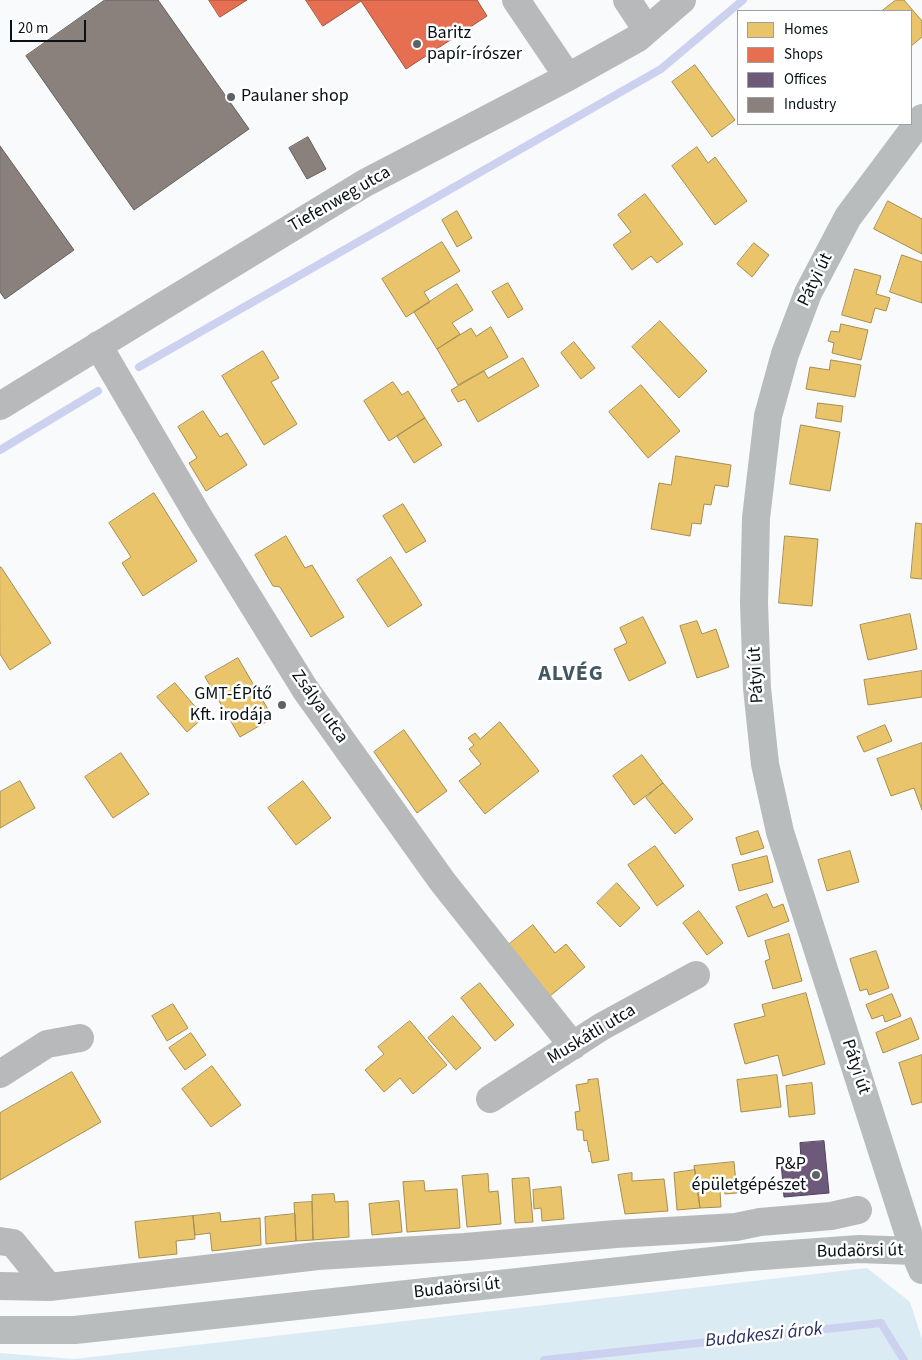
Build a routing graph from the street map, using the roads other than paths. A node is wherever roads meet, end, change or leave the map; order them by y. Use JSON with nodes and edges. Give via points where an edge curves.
{"nodes":[{"id":1,"x":516,"y":0,"type":"edge"},
{"id":2,"x":627,"y":0,"type":"edge"},
{"id":3,"x":682,"y":0,"type":"edge"},
{"id":4,"x":647,"y":30,"type":"junction"},
{"id":5,"x":568,"y":77,"type":"junction"},
{"id":6,"x":922,"y":118,"type":"edge"},
{"id":7,"x":98,"y":345,"type":"junction"},
{"id":8,"x":0,"y":406,"type":"edge"},
{"id":9,"x":696,"y":975,"type":"dead end"},
{"id":10,"x":80,"y":1038,"type":"dead end"},
{"id":11,"x":573,"y":1046,"type":"junction"},
{"id":12,"x":0,"y":1074,"type":"edge"},
{"id":13,"x":490,"y":1099,"type":"dead end"},
{"id":14,"x":858,"y":1210,"type":"dead end"},
{"id":15,"x":0,"y":1241,"type":"edge"},
{"id":16,"x":918,"y":1261,"type":"edge"},
{"id":17,"x":0,"y":1286,"type":"edge"},
{"id":18,"x":48,"y":1287,"type":"junction"},
{"id":19,"x":0,"y":1330,"type":"edge"}],
"edges":[{"from":1,"to":5,"type":"street"},
{"from":2,"to":4,"type":"street"},
{"from":3,"to":4,"type":"street","name":"Tiefenweg utca"},
{"from":4,"to":5,"type":"street","name":"Tiefenweg utca"},
{"from":5,"to":7,"type":"street","name":"Tiefenweg utca","via":[[365,183]]},
{"from":6,"to":16,"type":"main road","name":"Pátyi út","via":[[848,216],[808,293],[785,354],[768,416],[756,518],[754,603],[757,688],[765,764],[780,832]]},
{"from":7,"to":8,"type":"street","name":"Tiefenweg utca"},
{"from":7,"to":11,"type":"street","name":"Zsálya utca","via":[[200,520],[305,689],[442,881]]},
{"from":9,"to":11,"type":"street","name":"Muskátli utca"},
{"from":10,"to":12,"type":"street","via":[[47,1044]]},
{"from":11,"to":13,"type":"street","name":"Muskátli utca"},
{"from":14,"to":18,"type":"street","via":[[736,1227],[318,1256]]},
{"from":15,"to":18,"type":"street","via":[[13,1243]]},
{"from":16,"to":19,"type":"main road","name":"Budaörsi út","via":[[858,1249],[75,1330]]},
{"from":17,"to":18,"type":"street"}]}
